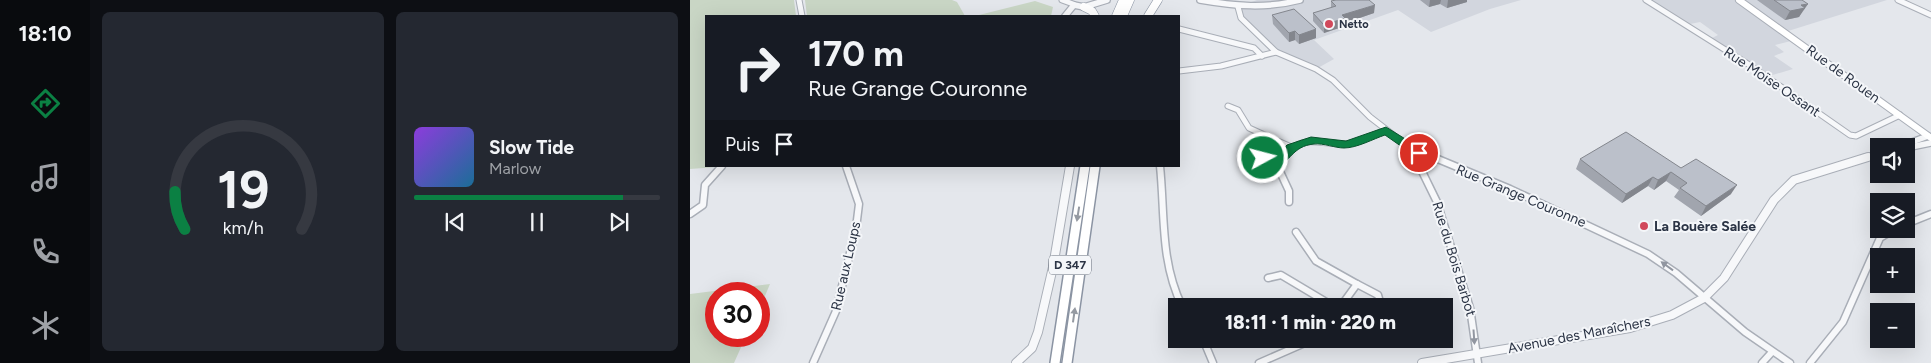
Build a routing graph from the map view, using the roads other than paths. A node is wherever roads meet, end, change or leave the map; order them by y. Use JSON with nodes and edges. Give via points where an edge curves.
{"nodes":[{"id":1,"x":799,"y":0,"type":"edge"},
{"id":2,"x":1057,"y":0,"type":"edge"},
{"id":3,"x":1063,"y":0,"type":"edge"},
{"id":4,"x":1107,"y":0,"type":"edge"},
{"id":5,"x":1123,"y":0,"type":"edge"},
{"id":6,"x":1130,"y":0,"type":"edge"},
{"id":7,"x":1158,"y":0,"type":"edge"},
{"id":8,"x":1200,"y":0,"type":"edge"},
{"id":9,"x":1300,"y":0,"type":"edge"},
{"id":10,"x":1646,"y":0,"type":"edge"},
{"id":11,"x":1740,"y":0,"type":"edge"},
{"id":12,"x":1898,"y":0,"type":"edge"},
{"id":13,"x":1094,"y":2,"type":"edge"},
{"id":14,"x":1228,"y":3,"type":"edge"},
{"id":15,"x":1077,"y":5,"type":"edge"},
{"id":16,"x":1238,"y":7,"type":"junction"},
{"id":17,"x":1067,"y":14,"type":"edge"},
{"id":18,"x":802,"y":15,"type":"edge"},
{"id":19,"x":1094,"y":15,"type":"edge"},
{"id":20,"x":1116,"y":15,"type":"edge"},
{"id":21,"x":1123,"y":15,"type":"edge"},
{"id":22,"x":1149,"y":15,"type":"edge"},
{"id":23,"x":1931,"y":16,"type":"edge"},
{"id":24,"x":1180,"y":29,"type":"edge"},
{"id":25,"x":1276,"y":52,"type":"junction"},
{"id":26,"x":1262,"y":56,"type":"junction"},
{"id":27,"x":1180,"y":71,"type":"edge"},
{"id":28,"x":1228,"y":106,"type":"dead end"},
{"id":29,"x":1900,"y":115,"type":"junction"},
{"id":30,"x":1386,"y":130,"type":"junction"},
{"id":31,"x":1930,"y":139,"type":"edge"},
{"id":32,"x":1915,"y":143,"type":"edge"},
{"id":33,"x":1915,"y":145,"type":"edge"},
{"id":34,"x":1291,"y":147,"type":"junction"},
{"id":35,"x":1251,"y":148,"type":"dead end"},
{"id":36,"x":1418,"y":156,"type":"junction"},
{"id":37,"x":1870,"y":157,"type":"edge"},
{"id":38,"x":1276,"y":163,"type":"junction"},
{"id":39,"x":721,"y":167,"type":"edge"},
{"id":40,"x":846,"y":167,"type":"edge"},
{"id":41,"x":1070,"y":167,"type":"edge"},
{"id":42,"x":1085,"y":167,"type":"edge"},
{"id":43,"x":1095,"y":167,"type":"edge"},
{"id":44,"x":1160,"y":167,"type":"edge"},
{"id":45,"x":1288,"y":202,"type":"dead end"},
{"id":46,"x":690,"y":214,"type":"edge"},
{"id":47,"x":1931,"y":214,"type":"edge"},
{"id":48,"x":1915,"y":220,"type":"edge"},
{"id":49,"x":1296,"y":232,"type":"dead end"},
{"id":50,"x":1880,"y":238,"type":"edge"},
{"id":51,"x":1268,"y":278,"type":"dead end"},
{"id":52,"x":1357,"y":284,"type":"junction"},
{"id":53,"x":1177,"y":298,"type":"edge"},
{"id":54,"x":1320,"y":298,"type":"edge"},
{"id":55,"x":1347,"y":298,"type":"edge"},
{"id":56,"x":1379,"y":298,"type":"edge"},
{"id":57,"x":1704,"y":298,"type":"junction"},
{"id":58,"x":1207,"y":348,"type":"edge"},
{"id":59,"x":1293,"y":348,"type":"edge"},
{"id":60,"x":1772,"y":352,"type":"junction"},
{"id":61,"x":1476,"y":354,"type":"junction"},
{"id":62,"x":814,"y":363,"type":"edge"},
{"id":63,"x":1016,"y":363,"type":"edge"},
{"id":64,"x":1055,"y":363,"type":"edge"},
{"id":65,"x":1067,"y":363,"type":"edge"},
{"id":66,"x":1213,"y":363,"type":"edge"},
{"id":67,"x":1259,"y":363,"type":"edge"},
{"id":68,"x":1422,"y":363,"type":"edge"},
{"id":69,"x":1478,"y":363,"type":"edge"},
{"id":70,"x":1762,"y":363,"type":"edge"},
{"id":71,"x":1790,"y":363,"type":"edge"},
{"id":72,"x":1810,"y":363,"type":"edge"}],
"edges":[{"from":1,"to":18,"type":"street"},
{"from":2,"to":3,"type":"street"},
{"from":3,"to":15,"type":"street"},
{"from":4,"to":13,"type":"street"},
{"from":5,"to":20,"type":"highway"},
{"from":6,"to":21,"type":"highway"},
{"from":7,"to":22,"type":"highway"},
{"from":8,"to":14,"type":"street"},
{"from":9,"to":16,"type":"street","via":[[1268,7]]},
{"from":10,"to":29,"type":"street","name":"Rue Moïse Ossant","via":[[1751,66],[1850,135],[1856,136]]},
{"from":11,"to":29,"type":"main road","name":"Rue de Rouen"},
{"from":12,"to":23,"type":"street"},
{"from":13,"to":15,"type":"street"},
{"from":14,"to":16,"type":"street"},
{"from":15,"to":17,"type":"street"},
{"from":15,"to":19,"type":"highway","via":[[1092,10]]},
{"from":16,"to":25,"type":"street","via":[[1241,18]]},
{"from":24,"to":26,"type":"street","via":[[1254,48]]},
{"from":25,"to":26,"type":"street"},
{"from":25,"to":30,"type":"street","via":[[1316,68],[1333,80]]},
{"from":26,"to":27,"type":"street","via":[[1221,66]]},
{"from":28,"to":34,"type":"street","via":[[1238,110],[1249,128]]},
{"from":29,"to":31,"type":"main road","name":"Rue de Rouen"},
{"from":30,"to":34,"type":"street","via":[[1346,144],[1314,140]]},
{"from":30,"to":36,"type":"street","name":"Rue du Bois Barbot"},
{"from":31,"to":32,"type":"street"},
{"from":31,"to":33,"type":"street"},
{"from":34,"to":38,"type":"street"},
{"from":35,"to":38,"type":"street","via":[[1251,152]]},
{"from":57,"to":36,"type":"street","name":"Rue Grange Couronne","one_way":true,"via":[[1667,265],[1628,243],[1510,189]]},
{"from":36,"to":61,"type":"street","name":"Rue du Bois Barbot","one_way":true,"via":[[1437,202],[1464,286],[1473,320]]},
{"from":37,"to":57,"type":"street","name":"Avenue des Maraîchers","via":[[1818,171],[1786,186],[1733,267]]},
{"from":38,"to":45,"type":"street","via":[[1289,191]]},
{"from":39,"to":46,"type":"street","via":[[705,185],[703,205]]},
{"from":40,"to":62,"type":"street","name":"Rue aux Loups","via":[[859,204],[856,228],[838,303]]},
{"from":41,"to":63,"type":"street","via":[[1038,332],[1032,348]]},
{"from":42,"to":64,"type":"highway","number":"D 347","one_way":true},
{"from":65,"to":43,"type":"highway","number":"D 347","one_way":true},
{"from":44,"to":53,"type":"street","via":[[1166,268]]},
{"from":47,"to":48,"type":"street"},
{"from":49,"to":52,"type":"street","via":[[1316,261]]},
{"from":50,"to":72,"type":"street","via":[[1843,322]]},
{"from":51,"to":54,"type":"street","via":[[1281,275]]},
{"from":52,"to":55,"type":"street"},
{"from":52,"to":56,"type":"street","via":[[1378,294]]},
{"from":57,"to":60,"type":"street","name":"Rue Grange Couronne"},
{"from":57,"to":61,"type":"street","name":"Avenue des Maraîchers","via":[[1672,315],[1630,328]]},
{"from":58,"to":66,"type":"street"},
{"from":59,"to":67,"type":"street"},
{"from":60,"to":70,"type":"street"},
{"from":60,"to":71,"type":"street","name":"Rue Grange Couronne"},
{"from":61,"to":68,"type":"street","name":"Avenue des Maraîchers"},
{"from":61,"to":69,"type":"street","name":"Rue du Bois Barbot"}]}
